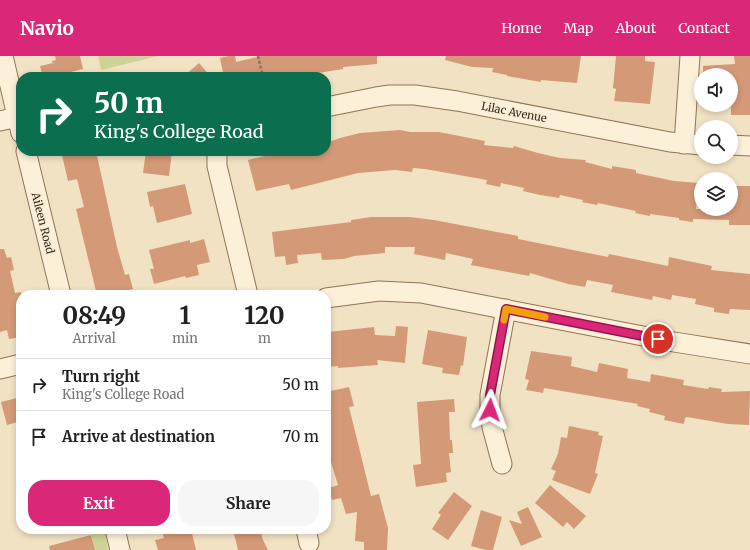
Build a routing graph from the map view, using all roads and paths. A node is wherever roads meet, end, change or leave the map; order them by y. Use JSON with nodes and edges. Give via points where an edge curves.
{"nodes":[{"id":1,"x":3,"y":56,"type":"edge"},
{"id":2,"x":258,"y":56,"type":"edge"},
{"id":3,"x":690,"y":56,"type":"edge"},
{"id":4,"x":262,"y":72,"type":"edge"},
{"id":5,"x":331,"y":107,"type":"edge"},
{"id":6,"x":13,"y":123,"type":"edge"},
{"id":7,"x":693,"y":144,"type":"edge"},
{"id":8,"x":738,"y":146,"type":"edge"},
{"id":9,"x":750,"y":146,"type":"edge"},
{"id":10,"x":27,"y":156,"type":"edge"},
{"id":11,"x":217,"y":156,"type":"edge"},
{"id":12,"x":60,"y":290,"type":"edge"},
{"id":13,"x":247,"y":290,"type":"edge"},
{"id":14,"x":331,"y":297,"type":"edge"},
{"id":15,"x":506,"y":309,"type":"junction"},
{"id":16,"x":750,"y":354,"type":"edge"},
{"id":17,"x":16,"y":365,"type":"edge"},
{"id":18,"x":0,"y":369,"type":"edge"},
{"id":19,"x":502,"y":464,"type":"dead end"},
{"id":20,"x":116,"y":534,"type":"edge"},
{"id":21,"x":120,"y":550,"type":"edge"}],
"edges":[{"from":1,"to":6,"type":"street"},
{"from":2,"to":4,"type":"path"},
{"from":3,"to":7,"type":"street"},
{"from":5,"to":7,"type":"street","name":"Lilac Avenue","via":[[390,95],[415,95]]},
{"from":8,"to":9,"type":"street"},
{"from":10,"to":12,"type":"street","name":"Aileen Road"},
{"from":11,"to":13,"type":"street","via":[[217,166]]},
{"from":14,"to":15,"type":"street","via":[[386,291],[421,293]]},
{"from":15,"to":16,"type":"street"},
{"from":15,"to":19,"type":"street","via":[[490,395],[492,427]]},
{"from":17,"to":18,"type":"street"},
{"from":20,"to":21,"type":"street"}]}
